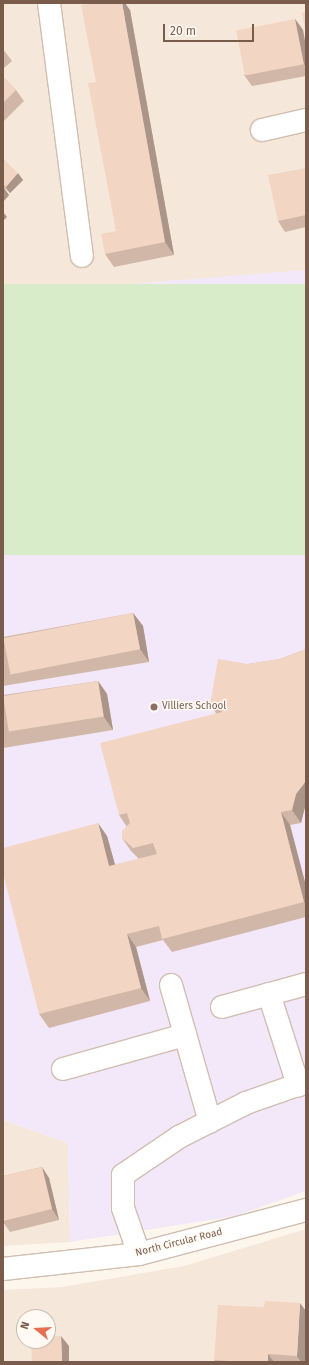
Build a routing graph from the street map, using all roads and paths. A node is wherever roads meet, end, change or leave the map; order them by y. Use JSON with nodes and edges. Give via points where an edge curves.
{"nodes":[{"id":1,"x":48,"y":3,"type":"edge"},
{"id":2,"x":306,"y":120,"type":"edge"},
{"id":3,"x":262,"y":130,"type":"dead end"},
{"id":4,"x":82,"y":256,"type":"dead end"},
{"id":5,"x":306,"y":984,"type":"edge"},
{"id":6,"x":171,"y":985,"type":"dead end"},
{"id":7,"x":269,"y":994,"type":"junction"},
{"id":8,"x":222,"y":1007,"type":"dead end"},
{"id":9,"x":185,"y":1035,"type":"junction"},
{"id":10,"x":63,"y":1069,"type":"dead end"},
{"id":11,"x":302,"y":1083,"type":"edge"},
{"id":12,"x":210,"y":1122,"type":"junction"},
{"id":13,"x":306,"y":1210,"type":"edge"},
{"id":14,"x":139,"y":1254,"type":"junction"},
{"id":15,"x":3,"y":1270,"type":"edge"}],
"edges":[{"from":1,"to":4,"type":"street"},
{"from":2,"to":3,"type":"street"},
{"from":5,"to":7,"type":"street"},
{"from":6,"to":9,"type":"street"},
{"from":7,"to":8,"type":"street"},
{"from":7,"to":11,"type":"street"},
{"from":9,"to":10,"type":"street"},
{"from":9,"to":12,"type":"street"},
{"from":11,"to":12,"type":"street","via":[[246,1103]]},
{"from":12,"to":14,"type":"street","via":[[123,1175],[123,1208]]},
{"from":13,"to":14,"type":"street","name":"North Circular Road"},
{"from":14,"to":15,"type":"street","name":"North Circular Road"}]}
